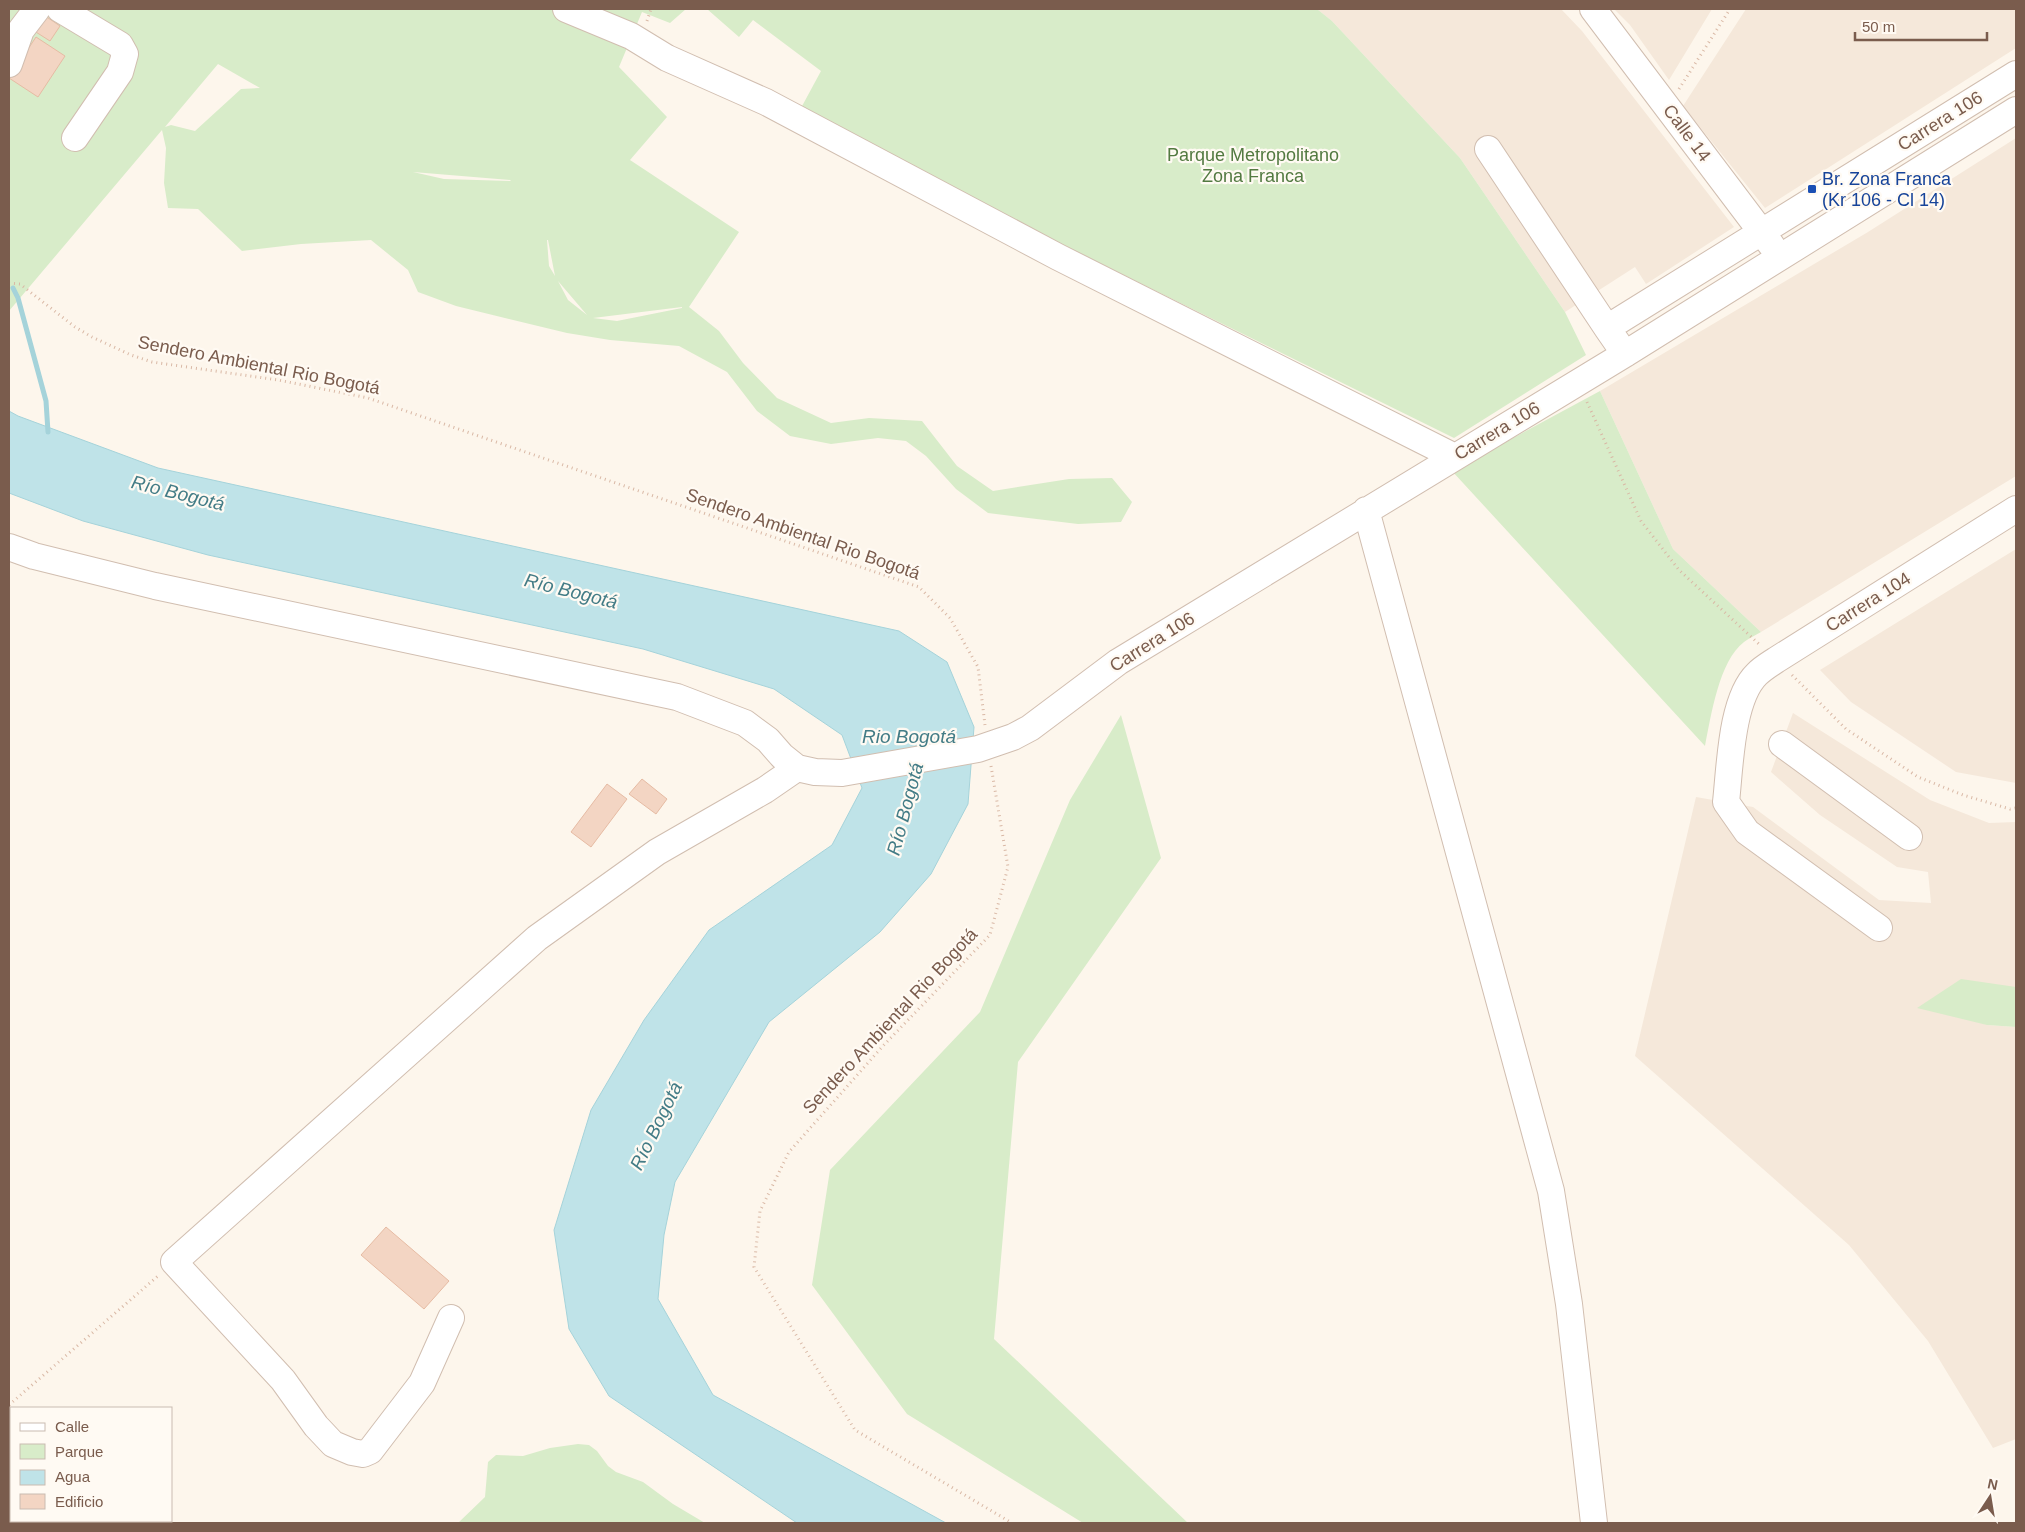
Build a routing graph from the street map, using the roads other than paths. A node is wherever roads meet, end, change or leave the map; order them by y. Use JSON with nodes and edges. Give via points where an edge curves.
{"nodes":[{"id":1,"x":37,"y":9,"type":"edge"},
{"id":2,"x":60,"y":9,"type":"edge"},
{"id":3,"x":566,"y":9,"type":"edge"},
{"id":4,"x":1594,"y":9,"type":"edge"},
{"id":5,"x":9,"y":64,"type":"edge"},
{"id":6,"x":2016,"y":74,"type":"edge"},
{"id":7,"x":2016,"y":110,"type":"edge"},
{"id":8,"x":75,"y":138,"type":"dead end"},
{"id":9,"x":1488,"y":148,"type":"dead end"},
{"id":10,"x":1762,"y":232,"type":"junction"},
{"id":11,"x":1780,"y":258,"type":"junction"},
{"id":12,"x":1607,"y":328,"type":"junction"},
{"id":13,"x":1625,"y":354,"type":"junction"},
{"id":14,"x":1454,"y":457,"type":"junction"},
{"id":15,"x":2016,"y":509,"type":"edge"},
{"id":16,"x":1366,"y":510,"type":"junction"},
{"id":17,"x":9,"y":546,"type":"edge"},
{"id":18,"x":1782,"y":744,"type":"dead end"},
{"id":19,"x":797,"y":768,"type":"junction"},
{"id":20,"x":1908,"y":837,"type":"dead end"},
{"id":21,"x":1878,"y":928,"type":"dead end"},
{"id":22,"x":451,"y":1318,"type":"dead end"},
{"id":23,"x":1594,"y":1523,"type":"edge"}],
"edges":[{"from":1,"to":5,"type":"street","via":[[21,30]]},
{"from":2,"to":8,"type":"street","via":[[120,45],[125,54],[120,72]]},
{"from":3,"to":14,"type":"street","via":[[631,36],[667,58],[766,102],[1058,257]]},
{"from":4,"to":10,"type":"street","name":"Calle 14"},
{"from":6,"to":10,"type":"street","name":"Carrera 106"},
{"from":7,"to":11,"type":"street","name":"Carrera 106"},
{"from":9,"to":12,"type":"street"},
{"from":10,"to":11,"type":"street","name":"Calle 14"},
{"from":10,"to":12,"type":"street","name":"Carrera 106"},
{"from":11,"to":13,"type":"street","name":"Carrera 106"},
{"from":12,"to":13,"type":"street"},
{"from":13,"to":14,"type":"street","name":"Carrera 106"},
{"from":14,"to":16,"type":"street","name":"Carrera 106"},
{"from":15,"to":21,"type":"street","name":"Carrera 104","via":[[1756,674],[1737,712],[1726,802],[1747,832]]},
{"from":16,"to":19,"type":"street","name":"Carrera 106","via":[[1118,662],[1030,728],[983,748],[842,773]]},
{"from":16,"to":23,"type":"street","via":[[1551,1191],[1570,1304]]},
{"from":17,"to":19,"type":"street","via":[[34,556],[155,586],[677,697],[745,723]]},
{"from":18,"to":20,"type":"street"},
{"from":19,"to":22,"type":"street","via":[[657,852],[537,938],[174,1262],[284,1380],[333,1444],[352,1452],[370,1452],[422,1382]]}]}
